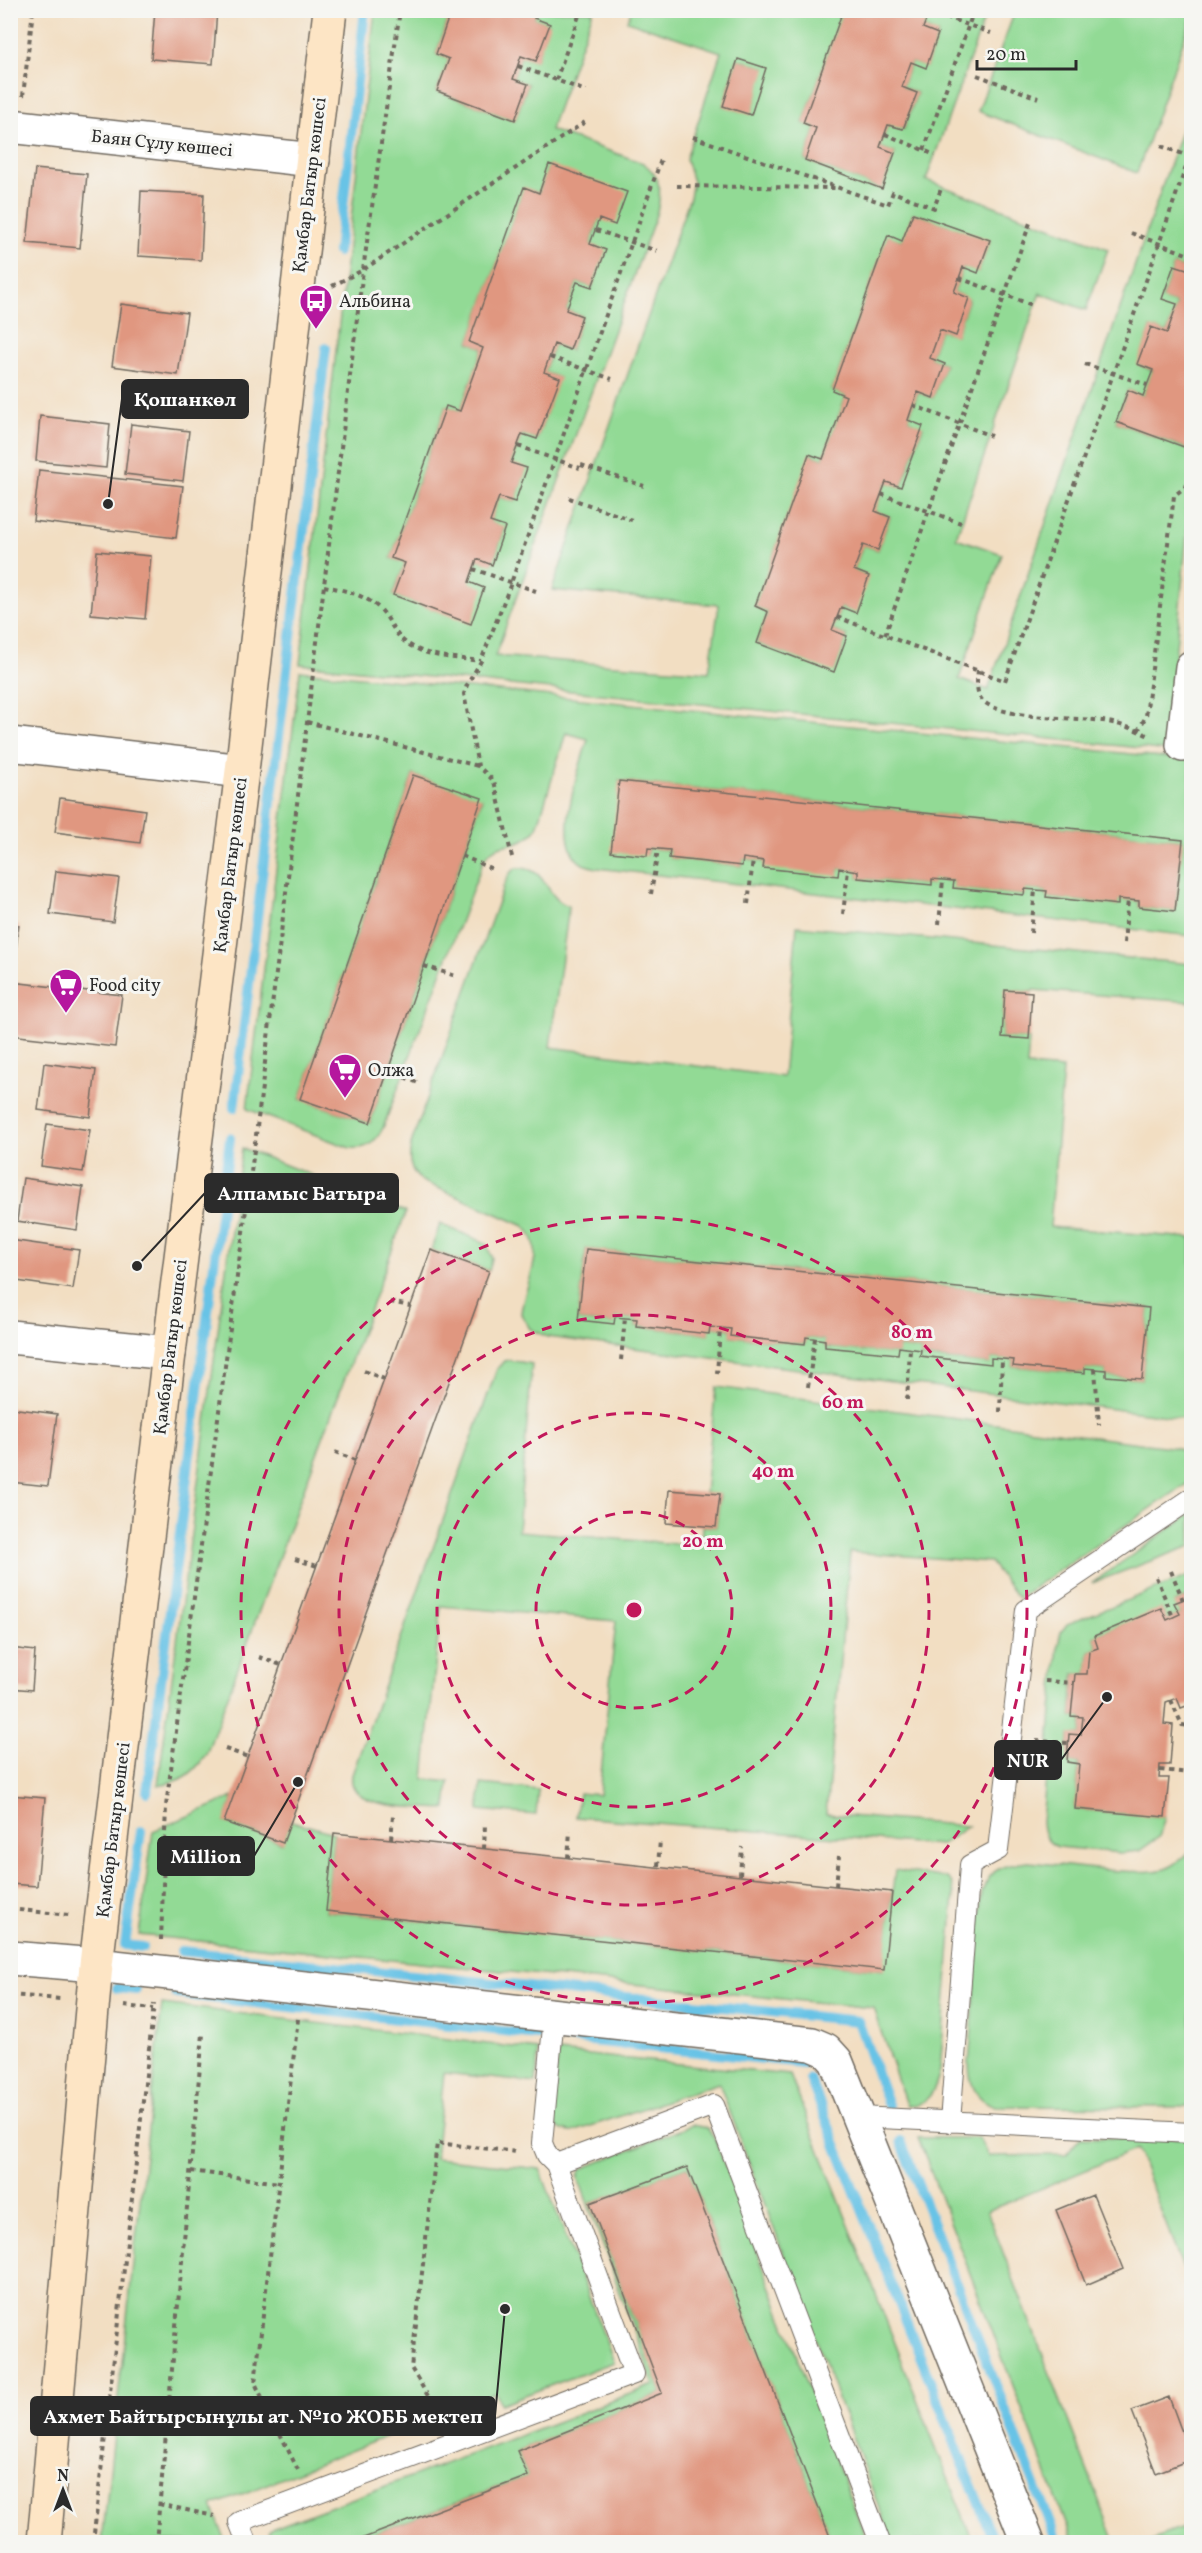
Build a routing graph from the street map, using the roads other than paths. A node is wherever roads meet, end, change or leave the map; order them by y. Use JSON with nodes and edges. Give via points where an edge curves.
{"nodes":[{"id":1,"x":330,"y":10,"type":"edge"},
{"id":2,"x":10,"y":126,"type":"edge"},
{"id":3,"x":313,"y":159,"type":"junction"},
{"id":4,"x":1191,"y":667,"type":"edge"},
{"id":5,"x":10,"y":744,"type":"edge"},
{"id":6,"x":1183,"y":746,"type":"road end"},
{"id":7,"x":242,"y":771,"type":"junction"},
{"id":8,"x":10,"y":1337,"type":"edge"},
{"id":9,"x":169,"y":1353,"type":"junction"},
{"id":10,"x":1191,"y":1498,"type":"edge"},
{"id":11,"x":10,"y":1958,"type":"edge"},
{"id":12,"x":96,"y":1965,"type":"junction"},
{"id":13,"x":554,"y":2016,"type":"junction"},
{"id":14,"x":858,"y":2117,"type":"junction"},
{"id":15,"x":950,"y":2122,"type":"junction"},
{"id":16,"x":1191,"y":2133,"type":"edge"},
{"id":17,"x":551,"y":2159,"type":"junction"},
{"id":18,"x":44,"y":2542,"type":"edge"},
{"id":19,"x":247,"y":2542,"type":"edge"},
{"id":20,"x":879,"y":2542,"type":"edge"},
{"id":21,"x":1028,"y":2542,"type":"edge"}],
"edges":[{"from":1,"to":3,"type":"main road","name":"Қамбар Батыр көшесі"},
{"from":2,"to":3,"type":"street","name":"Баян Сұлу көшесі"},
{"from":3,"to":7,"type":"main road","name":"Қамбар Батыр көшесі"},
{"from":4,"to":6,"type":"street"},
{"from":5,"to":7,"type":"street"},
{"from":7,"to":9,"type":"main road","name":"Қамбар Батыр көшесі"},
{"from":8,"to":9,"type":"street"},
{"from":9,"to":12,"type":"main road","name":"Қамбар Батыр көшесі"},
{"from":10,"to":15,"type":"lane","via":[[1026,1610],[998,1850],[970,1865]]},
{"from":11,"to":12,"type":"street"},
{"from":12,"to":13,"type":"street"},
{"from":12,"to":18,"type":"main road","name":"Қамбар Батыр көшесі"},
{"from":13,"to":14,"type":"street","via":[[812,2044],[826,2050],[836,2061]]},
{"from":13,"to":17,"type":"lane","via":[[542,2143]]},
{"from":14,"to":15,"type":"lane"},
{"from":14,"to":21,"type":"street"},
{"from":15,"to":16,"type":"lane"},
{"from":17,"to":19,"type":"lane","via":[[634,2374],[239,2522]]},
{"from":17,"to":20,"type":"lane","via":[[714,2105]]}]}
